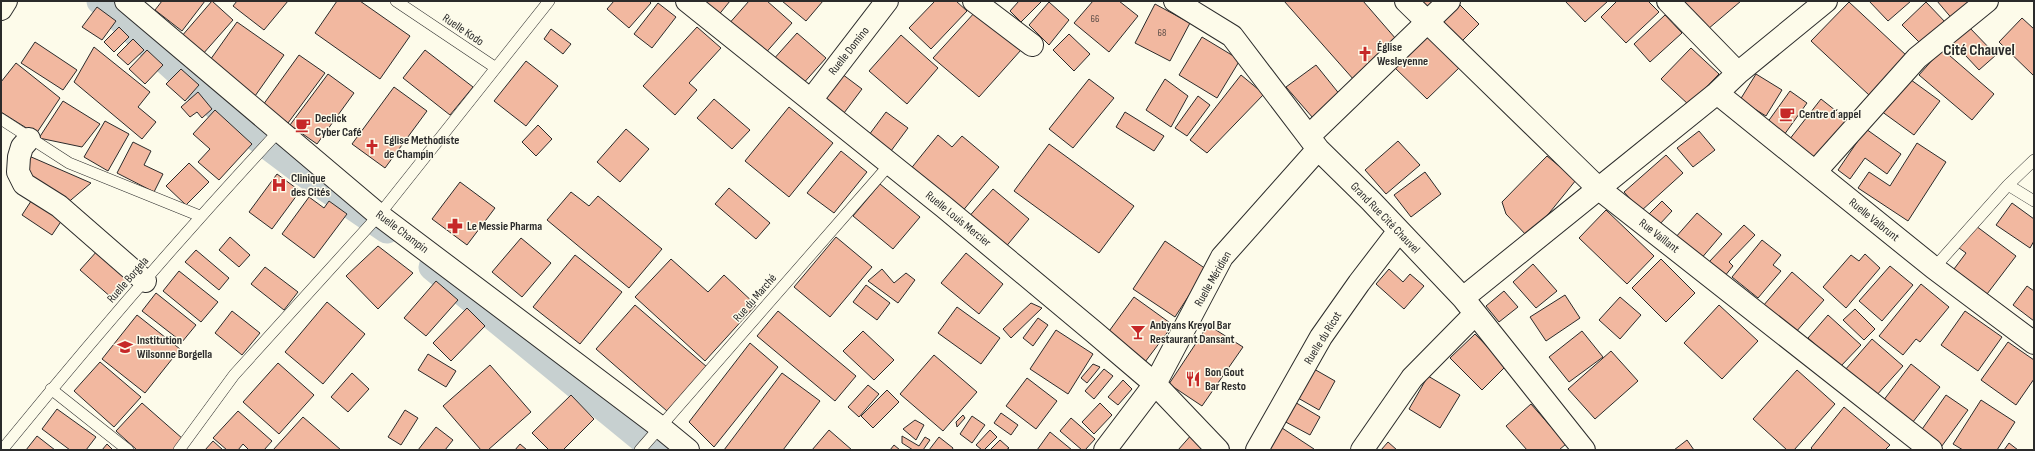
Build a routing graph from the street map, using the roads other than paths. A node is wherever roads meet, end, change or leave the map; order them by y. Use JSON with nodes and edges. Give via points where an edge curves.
{"nodes":[{"id":1,"x":6,"y":1,"type":"edge"},
{"id":2,"x":126,"y":1,"type":"edge"},
{"id":3,"x":396,"y":1,"type":"edge"},
{"id":4,"x":549,"y":1,"type":"edge"},
{"id":5,"x":687,"y":1,"type":"edge"},
{"id":6,"x":887,"y":1,"type":"edge"},
{"id":7,"x":974,"y":1,"type":"edge"},
{"id":8,"x":1175,"y":1,"type":"edge"},
{"id":9,"x":1406,"y":1,"type":"edge"},
{"id":10,"x":1449,"y":1,"type":"edge"},
{"id":11,"x":1668,"y":1,"type":"edge"},
{"id":12,"x":1826,"y":1,"type":"edge"},
{"id":13,"x":1987,"y":1,"type":"edge"},
{"id":14,"x":1,"y":9,"type":"edge"},
{"id":15,"x":1427,"y":23,"type":"junction"},
{"id":16,"x":1032,"y":45,"type":"dead end"},
{"id":17,"x":496,"y":68,"type":"junction"},
{"id":18,"x":1738,"y":73,"type":"junction"},
{"id":19,"x":1718,"y":93,"type":"junction"},
{"id":20,"x":811,"y":100,"type":"junction"},
{"id":21,"x":1,"y":119,"type":"edge"},
{"id":22,"x":279,"y":131,"type":"junction"},
{"id":23,"x":29,"y":138,"type":"junction"},
{"id":24,"x":1313,"y":143,"type":"junction"},
{"id":25,"x":2034,"y":160,"type":"edge"},
{"id":26,"x":890,"y":164,"type":"junction"},
{"id":27,"x":1815,"y":172,"type":"junction"},
{"id":28,"x":2008,"y":185,"type":"junction"},
{"id":29,"x":1598,"y":188,"type":"junction"},
{"id":30,"x":2034,"y":201,"type":"edge"},
{"id":31,"x":379,"y":215,"type":"junction"},
{"id":32,"x":200,"y":216,"type":"junction"},
{"id":33,"x":1398,"y":232,"type":"junction"},
{"id":34,"x":1934,"y":268,"type":"junction"},
{"id":35,"x":144,"y":281,"type":"junction"},
{"id":36,"x":1469,"y":306,"type":"junction"},
{"id":37,"x":2034,"y":343,"type":"edge"},
{"id":38,"x":1155,"y":384,"type":"junction"},
{"id":39,"x":52,"y":389,"type":"junction"},
{"id":40,"x":660,"y":427,"type":"junction"},
{"id":41,"x":1579,"y":448,"type":"edge"},
{"id":42,"x":2,"y":450,"type":"edge"},
{"id":43,"x":128,"y":450,"type":"edge"},
{"id":44,"x":180,"y":450,"type":"edge"},
{"id":45,"x":640,"y":450,"type":"edge"},
{"id":46,"x":688,"y":450,"type":"edge"},
{"id":47,"x":1105,"y":450,"type":"edge"},
{"id":48,"x":1218,"y":450,"type":"edge"},
{"id":49,"x":1257,"y":450,"type":"edge"},
{"id":50,"x":1362,"y":450,"type":"edge"},
{"id":51,"x":1931,"y":450,"type":"edge"}],
"edges":[{"from":1,"to":14,"type":"street"},
{"from":2,"to":22,"type":"street","name":"Ruelle Champin"},
{"from":3,"to":17,"type":"lane","name":"Ruelle Kodo"},
{"from":4,"to":17,"type":"lane"},
{"from":5,"to":20,"type":"street","name":"Ruelle Louis Mercier"},
{"from":6,"to":20,"type":"street","name":"Ruelle Domino"},
{"from":7,"to":16,"type":"street"},
{"from":8,"to":24,"type":"street","name":"Grand Rue Cité Chauvel","via":[[1232,36]]},
{"from":9,"to":15,"type":"street","name":"Rue Vaillant"},
{"from":10,"to":15,"type":"street","name":"Ruelle Méridien"},
{"from":11,"to":18,"type":"street"},
{"from":12,"to":18,"type":"street"},
{"from":13,"to":27,"type":"street","via":[[1916,58]]},
{"from":15,"to":24,"type":"street","name":"Ruelle Méridien"},
{"from":15,"to":29,"type":"street","name":"Rue Vaillant"},
{"from":17,"to":31,"type":"lane"},
{"from":18,"to":19,"type":"street"},
{"from":19,"to":27,"type":"street","name":"Ruelle Valbrunt"},
{"from":19,"to":29,"type":"street"},
{"from":20,"to":26,"type":"street","name":"Ruelle Louis Mercier"},
{"from":21,"to":23,"type":"lane"},
{"from":22,"to":31,"type":"street","name":"Ruelle Champin"},
{"from":22,"to":32,"type":"lane","name":"Ruelle Borgela"},
{"from":23,"to":32,"type":"lane","via":[[69,163]]},
{"from":23,"to":35,"type":"street","via":[[22,146],[19,157],[18,172],[24,184],[59,206]]},
{"from":24,"to":33,"type":"street","name":"Grand Rue Cité Chauvel"},
{"from":24,"to":38,"type":"street","name":"Ruelle Méridien","via":[[1222,257]]},
{"from":25,"to":28,"type":"lane"},
{"from":26,"to":38,"type":"street","name":"Ruelle Louis Mercier"},
{"from":26,"to":40,"type":"lane","name":"Rue du Marché"},
{"from":27,"to":34,"type":"street","name":"Ruelle Valbrunt"},
{"from":28,"to":30,"type":"lane"},
{"from":28,"to":34,"type":"lane"},
{"from":29,"to":36,"type":"street"},
{"from":29,"to":51,"type":"street","name":"Rue Vaillant"},
{"from":31,"to":40,"type":"street","name":"Ruelle Champin"},
{"from":31,"to":44,"type":"lane","via":[[234,374]]},
{"from":32,"to":35,"type":"lane","name":"Ruelle Borgela"},
{"from":33,"to":36,"type":"street","name":"Grand Rue Cité Chauvel"},
{"from":33,"to":49,"type":"street","name":"Ruelle du Ricot","via":[[1321,337]]},
{"from":34,"to":37,"type":"street","name":"Ruelle Valbrunt"},
{"from":35,"to":39,"type":"lane","name":"Ruelle Borgela"},
{"from":36,"to":41,"type":"street","name":"Grand Rue Cité Chauvel"},
{"from":36,"to":50,"type":"street","via":[[1412,378]]},
{"from":38,"to":47,"type":"street","name":"Ruelle Méridien"},
{"from":38,"to":48,"type":"street","name":"Ruelle Louis Mercier"},
{"from":39,"to":42,"type":"lane","name":"Ruelle Borgela"},
{"from":39,"to":43,"type":"lane"},
{"from":40,"to":45,"type":"lane","name":"Rue du Marché"},
{"from":40,"to":46,"type":"street","name":"Ruelle Champin"}]}
